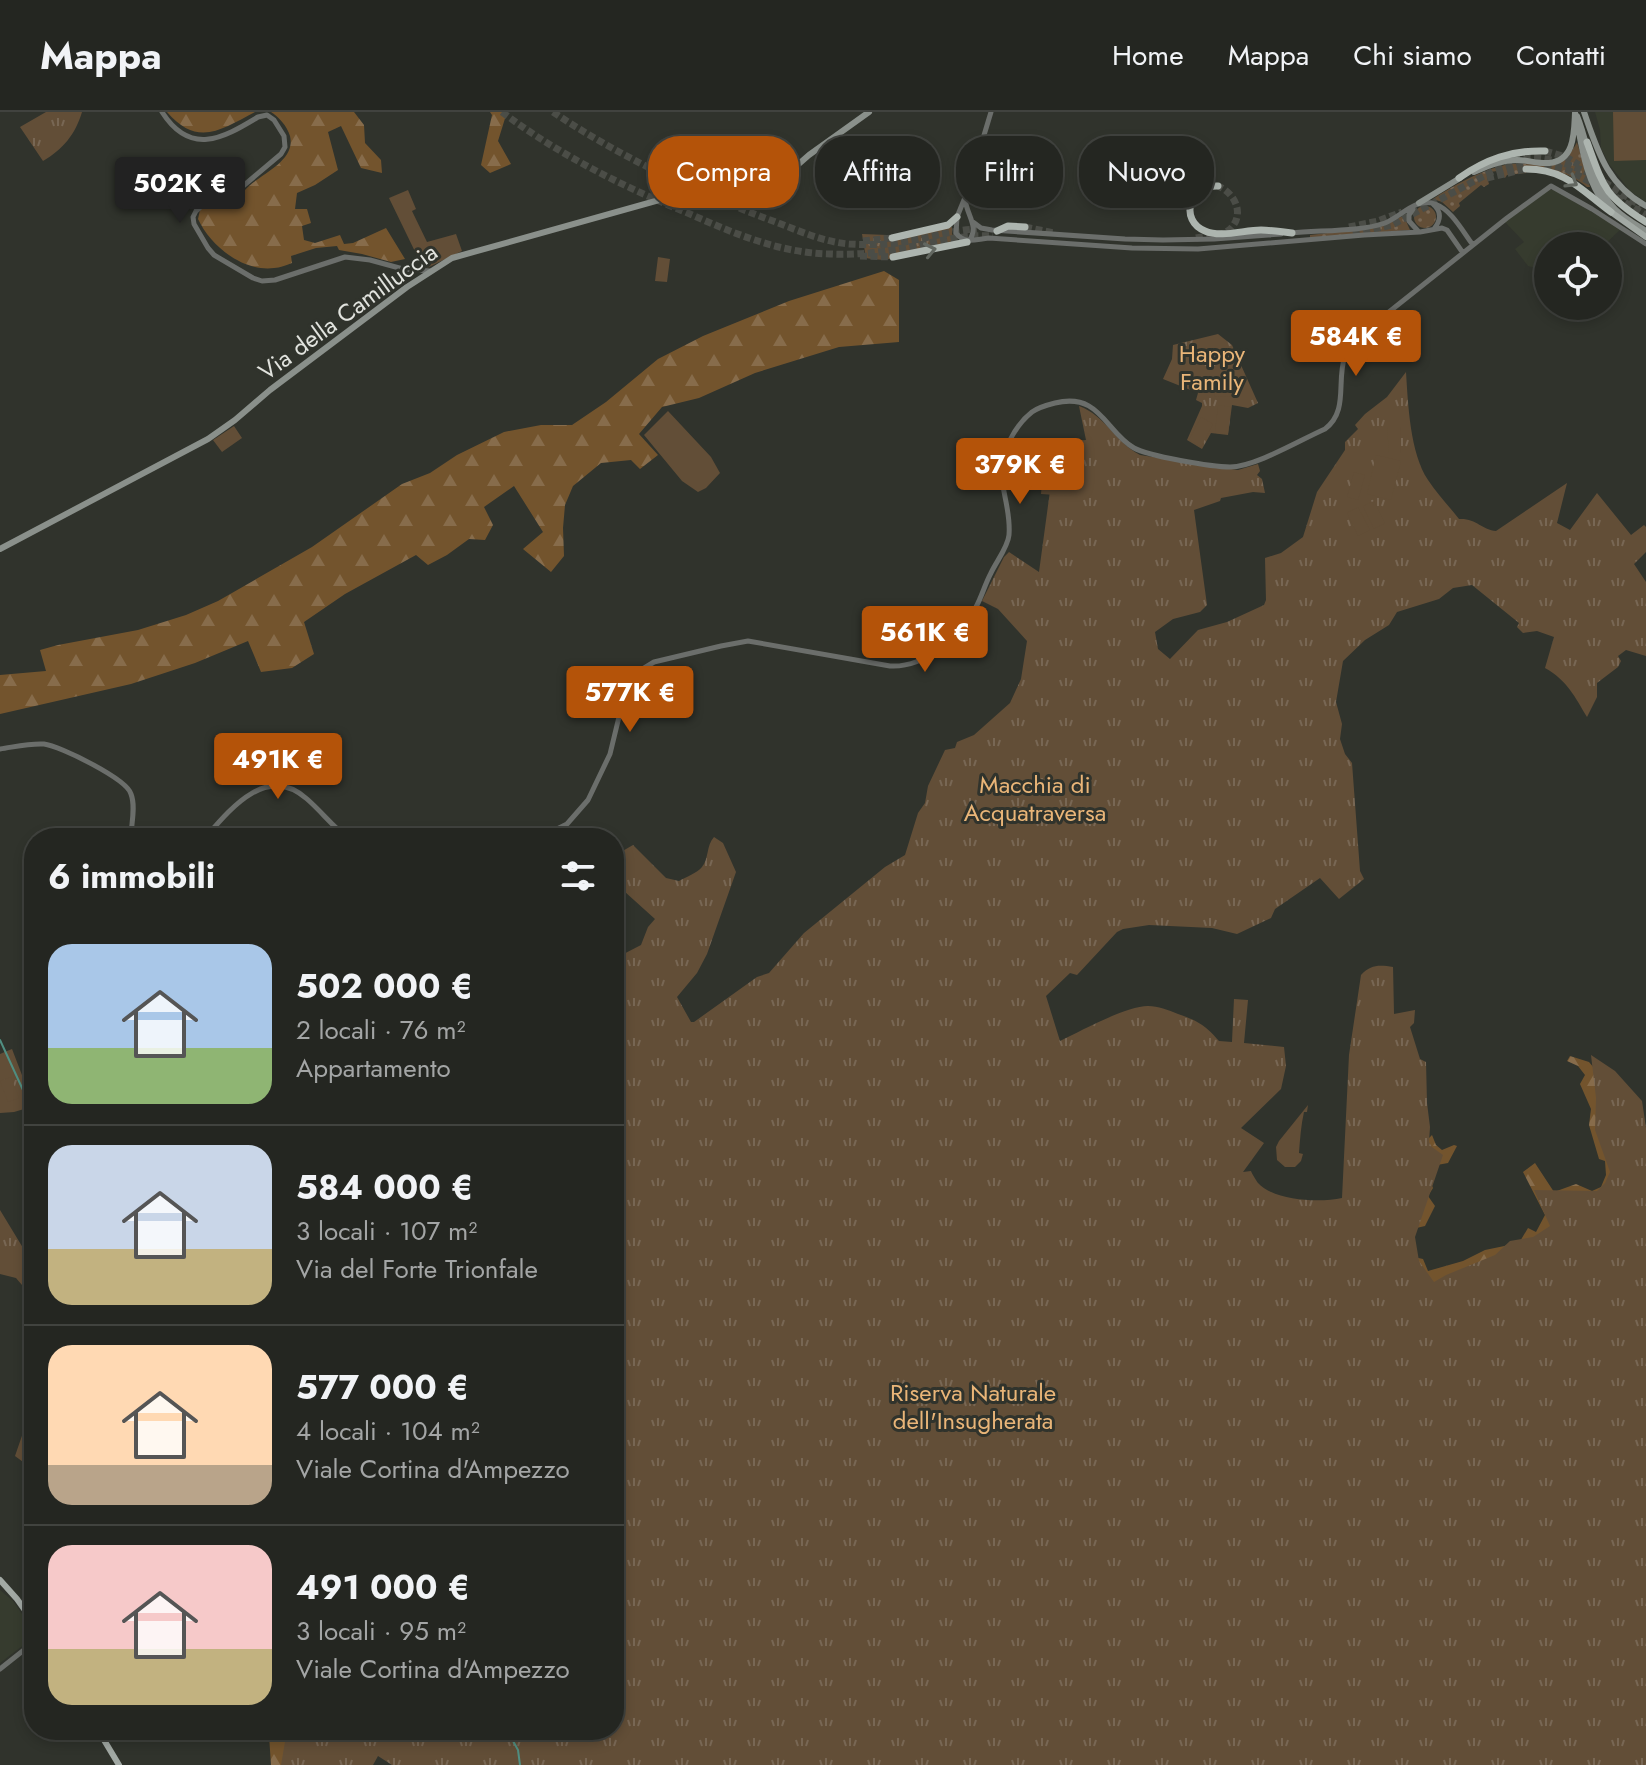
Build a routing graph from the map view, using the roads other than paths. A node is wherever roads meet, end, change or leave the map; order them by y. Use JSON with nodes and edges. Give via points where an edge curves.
{"nodes":[{"id":1,"x":162,"y":112,"type":"edge"},
{"id":2,"x":869,"y":112,"type":"edge"},
{"id":3,"x":991,"y":112,"type":"edge"},
{"id":4,"x":1575,"y":112,"type":"edge"},
{"id":5,"x":1584,"y":112,"type":"edge"},
{"id":6,"x":984,"y":136,"type":"edge"},
{"id":7,"x":1587,"y":142,"type":"junction"},
{"id":8,"x":1545,"y":151,"type":"tunnel mouth"},
{"id":9,"x":1526,"y":169,"type":"tunnel mouth"},
{"id":10,"x":1459,"y":178,"type":"junction"},
{"id":11,"x":1218,"y":186,"type":"dead end"},
{"id":12,"x":1419,"y":203,"type":"junction"},
{"id":13,"x":1432,"y":203,"type":"junction"},
{"id":14,"x":1644,"y":205,"type":"edge"},
{"id":15,"x":960,"y":208,"type":"edge"},
{"id":16,"x":967,"y":208,"type":"edge"},
{"id":17,"x":967,"y":211,"type":"junction"},
{"id":18,"x":1611,"y":212,"type":"junction"},
{"id":19,"x":958,"y":213,"type":"junction"},
{"id":20,"x":973,"y":222,"type":"junction"},
{"id":21,"x":1646,"y":222,"type":"edge"},
{"id":22,"x":1025,"y":227,"type":"tunnel mouth"},
{"id":23,"x":1434,"y":229,"type":"junction"},
{"id":24,"x":997,"y":231,"type":"junction"},
{"id":25,"x":1420,"y":232,"type":"junction"},
{"id":26,"x":1292,"y":233,"type":"junction"},
{"id":27,"x":1646,"y":234,"type":"edge"},
{"id":28,"x":892,"y":238,"type":"tunnel mouth"},
{"id":29,"x":968,"y":242,"type":"junction"},
{"id":30,"x":1646,"y":244,"type":"edge"},
{"id":31,"x":1473,"y":245,"type":"junction"},
{"id":32,"x":1463,"y":253,"type":"junction"},
{"id":33,"x":893,"y":257,"type":"tunnel mouth"},
{"id":34,"x":403,"y":269,"type":"junction"},
{"id":35,"x":430,"y":271,"type":"junction"},
{"id":36,"x":409,"y":286,"type":"junction"},
{"id":37,"x":0,"y":549,"type":"edge"},
{"id":38,"x":0,"y":749,"type":"edge"},
{"id":39,"x":131,"y":828,"type":"edge"},
{"id":40,"x":214,"y":828,"type":"edge"},
{"id":41,"x":335,"y":828,"type":"edge"},
{"id":42,"x":558,"y":828,"type":"edge"},
{"id":43,"x":0,"y":1580,"type":"edge"},
{"id":44,"x":24,"y":1609,"type":"edge"},
{"id":45,"x":24,"y":1650,"type":"edge"},
{"id":46,"x":0,"y":1669,"type":"edge"},
{"id":47,"x":104,"y":1740,"type":"edge"},
{"id":48,"x":119,"y":1765,"type":"edge"}],
"edges":[{"from":1,"to":34,"type":"street","via":[[176,130],[197,139],[217,138],[264,115],[284,136],[283,152],[251,180],[196,211],[196,228],[219,258],[262,281],[341,257]]},
{"from":2,"to":35,"type":"main road","name":"Via della Camilluccia","via":[[767,186],[710,186],[682,192],[462,254]]},
{"from":3,"to":6,"type":"street"},
{"from":4,"to":7,"type":"main road"},
{"from":4,"to":10,"type":"main road","via":[[1572,146],[1560,160],[1500,162]]},
{"from":4,"to":18,"type":"main road","via":[[1589,175]]},
{"from":5,"to":14,"type":"main road","via":[[1607,170]]},
{"from":7,"to":21,"type":"highway","via":[[1608,193]]},
{"from":7,"to":27,"type":"main road","via":[[1593,173],[1606,198]]},
{"from":8,"to":10,"type":"highway","via":[[1499,156]]},
{"from":9,"to":18,"type":"highway","one_way":true,"via":[[1568,178]]},
{"from":10,"to":12,"type":"main road"},
{"from":11,"to":26,"type":"highway","via":[[1202,189],[1191,200],[1192,218],[1202,230]]},
{"from":12,"to":13,"type":"street"},
{"from":12,"to":25,"type":"street","via":[[1409,218]]},
{"from":12,"to":26,"type":"street","via":[[1379,225]]},
{"from":13,"to":23,"type":"street","via":[[1440,216]]},
{"from":13,"to":31,"type":"street","via":[[1446,211]]},
{"from":15,"to":19,"type":"street"},
{"from":16,"to":17,"type":"street"},
{"from":17,"to":19,"type":"street"},
{"from":17,"to":20,"type":"street"},
{"from":18,"to":27,"type":"main road"},
{"from":19,"to":28,"type":"highway","via":[[948,225]]},
{"from":19,"to":29,"type":"street","via":[[956,233]]},
{"from":20,"to":24,"type":"street"},
{"from":20,"to":29,"type":"street"},
{"from":22,"to":24,"type":"highway"},
{"from":23,"to":25,"type":"street"},
{"from":23,"to":32,"type":"street","via":[[1446,229]]},
{"from":24,"to":26,"type":"street","via":[[1163,240]]},
{"from":25,"to":29,"type":"street","via":[[1198,249],[991,238]]},
{"from":33,"to":29,"type":"highway","one_way":true},
{"from":30,"to":31,"type":"street","via":[[1551,186]]},
{"from":31,"to":32,"type":"street"},
{"from":32,"to":42,"type":"street","via":[[1354,341],[1344,359],[1340,408],[1332,423],[1260,459],[1231,467],[1148,454],[1131,446],[1101,414],[1083,404],[1066,401],[1037,409],[1016,429],[1001,458],[1008,540],[977,605],[951,639],[902,666],[751,641],[654,662],[626,688],[612,749],[588,800]]},
{"from":34,"to":35,"type":"street"},
{"from":34,"to":36,"type":"street"},
{"from":35,"to":36,"type":"main road","name":"Via della Camilluccia"},
{"from":36,"to":37,"type":"main road","name":"Via della Camilluccia","via":[[208,439]]},
{"from":38,"to":39,"type":"street","via":[[51,746],[122,782],[132,798]]},
{"from":40,"to":41,"type":"street","via":[[239,801],[272,786],[302,794]]},
{"from":43,"to":44,"type":"main road"},
{"from":45,"to":46,"type":"street"},
{"from":47,"to":48,"type":"main road"}]}
